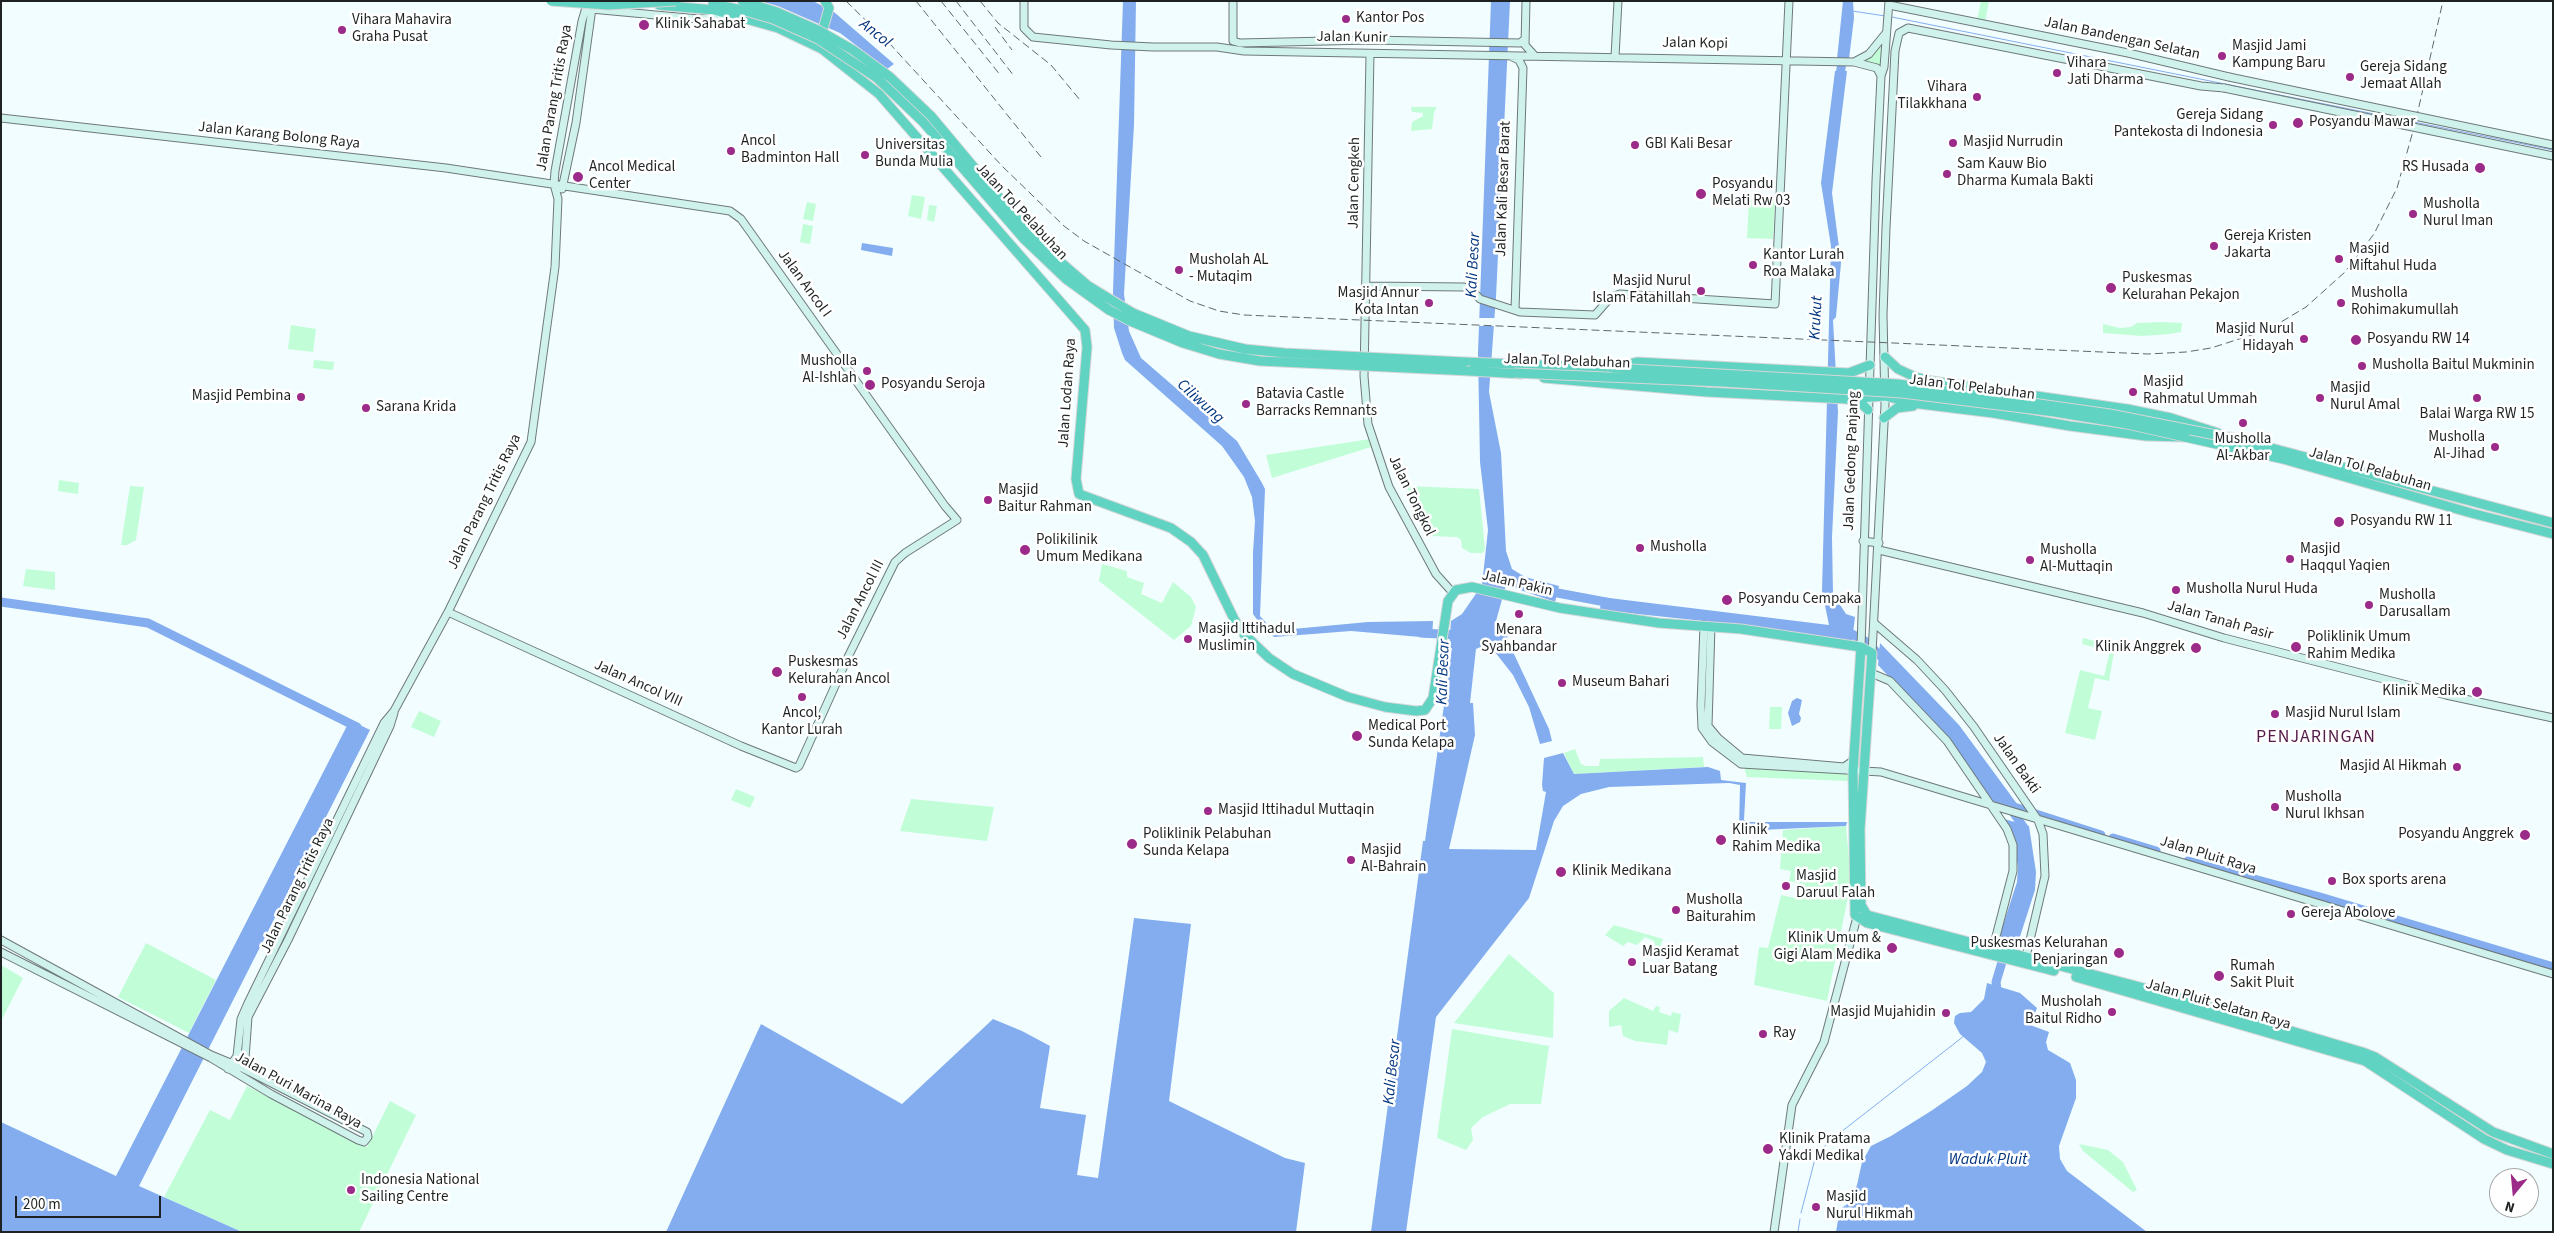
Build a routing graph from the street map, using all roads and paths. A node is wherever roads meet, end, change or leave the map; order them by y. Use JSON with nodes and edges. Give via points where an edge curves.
{"nodes":[{"id":1,"x":551,"y":1,"type":"edge"},
{"id":2,"x":593,"y":1,"type":"edge"},
{"id":3,"x":609,"y":1,"type":"edge"},
{"id":4,"x":676,"y":1,"type":"edge"},
{"id":5,"x":689,"y":1,"type":"edge"},
{"id":6,"x":742,"y":1,"type":"edge"},
{"id":7,"x":1024,"y":1,"type":"edge"},
{"id":8,"x":1233,"y":1,"type":"edge"},
{"id":9,"x":1526,"y":1,"type":"edge"},
{"id":10,"x":1618,"y":1,"type":"edge"},
{"id":11,"x":1789,"y":1,"type":"edge"},
{"id":12,"x":1889,"y":3,"type":"edge"},
{"id":13,"x":827,"y":5,"type":"edge"},
{"id":14,"x":589,"y":6,"type":"edge"},
{"id":15,"x":737,"y":15,"type":"junction"},
{"id":16,"x":1887,"y":32,"type":"junction"},
{"id":17,"x":1525,"y":39,"type":"junction"},
{"id":18,"x":818,"y":44,"type":"junction"},
{"id":19,"x":1168,"y":47,"type":"junction"},
{"id":20,"x":1370,"y":54,"type":"junction"},
{"id":21,"x":1488,"y":54,"type":"junction"},
{"id":22,"x":1511,"y":56,"type":"junction"},
{"id":23,"x":1536,"y":56,"type":"junction"},
{"id":24,"x":1615,"y":57,"type":"junction"},
{"id":25,"x":1785,"y":60,"type":"junction"},
{"id":26,"x":1852,"y":62,"type":"junction"},
{"id":27,"x":1523,"y":68,"type":"junction"},
{"id":28,"x":1881,"y":76,"type":"junction"},
{"id":29,"x":1,"y":118,"type":"edge"},
{"id":30,"x":2553,"y":145,"type":"edge"},
{"id":31,"x":2553,"y":156,"type":"edge"},
{"id":32,"x":555,"y":171,"type":"junction"},
{"id":33,"x":565,"y":173,"type":"junction"},
{"id":34,"x":554,"y":184,"type":"junction"},
{"id":35,"x":564,"y":186,"type":"junction"},
{"id":36,"x":558,"y":199,"type":"junction"},
{"id":37,"x":1875,"y":227,"type":"junction"},
{"id":38,"x":1886,"y":228,"type":"junction"},
{"id":39,"x":1367,"y":286,"type":"junction"},
{"id":40,"x":1515,"y":310,"type":"junction"},
{"id":41,"x":1366,"y":312,"type":"joint"},
{"id":42,"x":1885,"y":357,"type":"junction"},
{"id":43,"x":1870,"y":365,"type":"junction"},
{"id":44,"x":1613,"y":368,"type":"junction"},
{"id":45,"x":1514,"y":373,"type":"junction"},
{"id":46,"x":1848,"y":373,"type":"junction"},
{"id":47,"x":1869,"y":378,"type":"junction"},
{"id":48,"x":1885,"y":380,"type":"junction"},
{"id":49,"x":1932,"y":381,"type":"junction"},
{"id":50,"x":1868,"y":396,"type":"junction"},
{"id":51,"x":1885,"y":396,"type":"junction"},
{"id":52,"x":1846,"y":399,"type":"junction"},
{"id":53,"x":1926,"y":405,"type":"junction"},
{"id":54,"x":1868,"y":410,"type":"junction"},
{"id":55,"x":1884,"y":418,"type":"junction"},
{"id":56,"x":2185,"y":438,"type":"junction"},
{"id":57,"x":2236,"y":439,"type":"junction"},
{"id":58,"x":957,"y":520,"type":"joint"},
{"id":59,"x":2553,"y":524,"type":"edge"},
{"id":60,"x":2553,"y":534,"type":"edge"},
{"id":61,"x":1863,"y":541,"type":"junction"},
{"id":62,"x":1879,"y":546,"type":"junction"},
{"id":63,"x":1453,"y":593,"type":"junction"},
{"id":64,"x":448,"y":612,"type":"junction"},
{"id":65,"x":1860,"y":617,"type":"junction"},
{"id":66,"x":1874,"y":624,"type":"junction"},
{"id":67,"x":1707,"y":625,"type":"junction"},
{"id":68,"x":1860,"y":643,"type":"junction"},
{"id":69,"x":1872,"y":652,"type":"junction"},
{"id":70,"x":1871,"y":673,"type":"junction"},
{"id":71,"x":2553,"y":718,"type":"edge"},
{"id":72,"x":808,"y":747,"type":"joint"},
{"id":73,"x":1854,"y":760,"type":"junction"},
{"id":74,"x":1821,"y":768,"type":"junction"},
{"id":75,"x":1854,"y":771,"type":"junction"},
{"id":76,"x":1866,"y":771,"type":"junction"},
{"id":77,"x":1995,"y":807,"type":"junction"},
{"id":78,"x":2034,"y":817,"type":"junction"},
{"id":79,"x":1860,"y":915,"type":"junction"},
{"id":80,"x":1,"y":940,"type":"edge"},
{"id":81,"x":1994,"y":950,"type":"junction"},
{"id":82,"x":1,"y":952,"type":"edge"},
{"id":83,"x":2023,"y":958,"type":"junction"},
{"id":84,"x":2553,"y":974,"type":"edge"},
{"id":85,"x":153,"y":1026,"type":"junction"},
{"id":86,"x":234,"y":1068,"type":"junction"},
{"id":87,"x":2396,"y":1076,"type":"junction"},
{"id":88,"x":2553,"y":1154,"type":"edge"},
{"id":89,"x":2551,"y":1165,"type":"edge"},
{"id":90,"x":1774,"y":1232,"type":"edge"}],
"edges":[{"from":1,"to":4,"type":"highway","bridge":true,"via":[[608,5]]},
{"from":2,"to":14,"type":"street","name":"Jalan Parang Tritis Raya"},
{"from":3,"to":15,"type":"highway","name":"Jalan Lodan Raya","via":[[703,8]]},
{"from":5,"to":45,"type":"highway","name":"Jalan Tol Pelabuhan","bridge":true,"via":[[727,6],[773,19],[818,39],[864,68],[893,91],[923,122],[1037,253],[1086,295],[1142,327],[1211,352],[1260,361]]},
{"from":6,"to":44,"type":"highway","name":"Jalan Tol Pelabuhan","bridge":true,"via":[[818,30],[890,77],[931,116],[1050,254],[1100,294],[1161,326],[1219,344],[1286,353]]},
{"from":7,"to":19,"type":"street","name":"Jalan Kunir","via":[[1024,28],[1033,37]]},
{"from":8,"to":17,"type":"street","name":"Jalan Kunir","via":[[1232,39],[1235,42],[1511,43]]},
{"from":9,"to":17,"type":"street"},
{"from":10,"to":24,"type":"street"},
{"from":11,"to":25,"type":"street"},
{"from":12,"to":16,"type":"street","name":"Jalan Gedong Panjang"},
{"from":12,"to":30,"type":"street","name":"Jalan Bandengan Selatan","bridge":true},
{"from":13,"to":18,"type":"highway","bridge":true},
{"from":14,"to":15,"type":"street","name":"Jalan Lodan Raya","via":[[699,19]]},
{"from":14,"to":32,"type":"street","name":"Jalan Parang Tritis Raya"},
{"from":14,"to":33,"type":"street","name":"Jalan Parang Tritis Raya","via":[[576,124]]},
{"from":15,"to":18,"type":"highway","name":"Jalan Lodan Raya"},
{"from":16,"to":26,"type":"street","via":[[1869,54]]},
{"from":16,"to":28,"type":"street","name":"Jalan Gedong Panjang"},
{"from":17,"to":23,"type":"street","via":[[1527,50]]},
{"from":18,"to":63,"type":"highway","name":"Jalan Lodan Raya","via":[[879,94],[1085,330],[1087,347],[1076,479],[1079,494],[1171,528],[1191,542],[1203,555],[1244,634],[1269,658],[1293,674],[1340,694],[1385,707],[1421,711],[1432,704],[1446,606]]},
{"from":19,"to":20,"type":"street","name":"Jalan Kunir","via":[[1241,53]]},
{"from":19,"to":21,"type":"street","name":"Jalan Kunir"},
{"from":20,"to":21,"type":"street","name":"Jalan Kunir"},
{"from":20,"to":39,"type":"street","name":"Jalan Cengkeh"},
{"from":21,"to":22,"type":"street"},
{"from":22,"to":23,"type":"street"},
{"from":22,"to":27,"type":"street","via":[[1519,60]]},
{"from":23,"to":24,"type":"street","name":"Jalan Kopi"},
{"from":23,"to":27,"type":"street"},
{"from":24,"to":25,"type":"street","name":"Jalan Kopi"},
{"from":25,"to":26,"type":"street","name":"Jalan Kopi"},
{"from":25,"to":40,"type":"street","via":[[1775,304],[1620,294],[1610,298],[1596,315]]},
{"from":26,"to":28,"type":"street","name":"Jalan Kopi","via":[[1877,68]]},
{"from":27,"to":40,"type":"street","name":"Jalan Kali Besar Barat"},
{"from":28,"to":37,"type":"street","name":"Jalan Gedong Panjang"},
{"from":29,"to":34,"type":"street","name":"Jalan Karang Bolong Raya","via":[[446,168]]},
{"from":31,"to":38,"type":"street","name":"Jalan Gedong Panjang","bridge":true,"via":[[2224,88],[1908,28],[1899,33],[1896,50]]},
{"from":32,"to":33,"type":"street"},
{"from":32,"to":34,"type":"street","name":"Jalan Parang Tritis Raya"},
{"from":33,"to":35,"type":"street","name":"Jalan Parang Tritis Raya"},
{"from":34,"to":35,"type":"street","name":"Jalan Ancol I"},
{"from":34,"to":36,"type":"street","name":"Jalan Parang Tritis Raya"},
{"from":35,"to":36,"type":"street","name":"Jalan Parang Tritis Raya"},
{"from":35,"to":58,"type":"street","name":"Jalan Ancol I","via":[[730,212],[738,216]]},
{"from":36,"to":64,"type":"street","name":"Jalan Parang Tritis Raya","via":[[555,267],[533,436]]},
{"from":37,"to":38,"type":"street"},
{"from":37,"to":43,"type":"street","name":"Jalan Gedong Panjang"},
{"from":38,"to":42,"type":"street","name":"Jalan Gedong Panjang"},
{"from":39,"to":40,"type":"street","via":[[1464,287],[1471,289],[1480,299]]},
{"from":39,"to":41,"type":"street","name":"Jalan Cengkeh"},
{"from":41,"to":63,"type":"street","name":"Jalan Tongkol","via":[[1364,376],[1370,437],[1397,504],[1436,574]]},
{"from":42,"to":48,"type":"street","name":"Jalan Gedong Panjang"},
{"from":42,"to":49,"type":"highway","via":[[1898,369]]},
{"from":43,"to":46,"type":"highway"},
{"from":43,"to":47,"type":"street","name":"Jalan Gedong Panjang"},
{"from":44,"to":46,"type":"highway","bridge":true,"via":[[1637,362]]},
{"from":44,"to":57,"type":"highway","name":"Jalan Tol Pelabuhan","bridge":true,"via":[[1916,386],[2110,414]]},
{"from":45,"to":52,"type":"highway","bridge":true,"via":[[1593,383]]},
{"from":45,"to":56,"type":"highway","name":"Jalan Tol Pelabuhan","bridge":true,"via":[[1911,394],[2055,412]]},
{"from":46,"to":47,"type":"highway"},
{"from":47,"to":48,"type":"highway"},
{"from":47,"to":50,"type":"street","name":"Jalan Gedong Panjang"},
{"from":48,"to":49,"type":"highway"},
{"from":48,"to":51,"type":"street","name":"Jalan Gedong Panjang"},
{"from":49,"to":57,"type":"highway","bridge":true,"via":[[2067,398],[2146,412]]},
{"from":50,"to":51,"type":"highway"},
{"from":50,"to":52,"type":"highway"},
{"from":50,"to":54,"type":"street","name":"Jalan Gedong Panjang"},
{"from":51,"to":53,"type":"highway"},
{"from":51,"to":55,"type":"street","name":"Jalan Gedong Panjang"},
{"from":52,"to":54,"type":"highway"},
{"from":53,"to":55,"type":"highway","via":[[1897,408]]},
{"from":53,"to":56,"type":"highway","bridge":true,"via":[[2146,436]]},
{"from":54,"to":61,"type":"street","name":"Jalan Gedong Panjang"},
{"from":55,"to":62,"type":"street","name":"Jalan Gedong Panjang"},
{"from":56,"to":60,"type":"highway","name":"Jalan Tol Pelabuhan","via":[[2292,462]]},
{"from":57,"to":59,"type":"highway","name":"Jalan Tol Pelabuhan"},
{"from":58,"to":72,"type":"street","name":"Jalan Ancol III","via":[[895,562]]},
{"from":61,"to":62,"type":"street","name":"Jalan Tanah Pasir"},
{"from":61,"to":65,"type":"street","name":"Jalan Gedong Panjang"},
{"from":62,"to":66,"type":"street","name":"Jalan Gedong Panjang"},
{"from":62,"to":71,"type":"street","name":"Jalan Tanah Pasir","via":[[2143,613],[2224,638]]},
{"from":63,"to":67,"type":"highway","name":"Jalan Pakin","via":[[1461,588],[1473,589],[1560,608],[1644,621]]},
{"from":64,"to":72,"type":"street","name":"Jalan Ancol VIII","via":[[792,767],[799,766]]},
{"from":64,"to":86,"type":"street","name":"Jalan Parang Tritis Raya","via":[[394,711],[384,723],[254,999],[241,1019]]},
{"from":65,"to":66,"type":"street","name":"Jalan Bakti"},
{"from":65,"to":68,"type":"street","name":"Jalan Gedong Panjang"},
{"from":66,"to":69,"type":"street","name":"Jalan Gedong Panjang"},
{"from":66,"to":78,"type":"street","name":"Jalan Bakti","via":[[1917,660],[1945,690],[2028,804]]},
{"from":67,"to":68,"type":"highway","name":"Jalan Pakin"},
{"from":67,"to":74,"type":"street","via":[[1704,706],[1710,730],[1742,758]]},
{"from":68,"to":69,"type":"highway","name":"Jalan Pakin"},
{"from":68,"to":73,"type":"highway","name":"Jalan Gedong Panjang"},
{"from":69,"to":70,"type":"highway","name":"Jalan Gedong Panjang"},
{"from":70,"to":76,"type":"highway","name":"Jalan Gedong Panjang"},
{"from":70,"to":77,"type":"street","via":[[1890,681],[1940,735]]},
{"from":73,"to":74,"type":"street","via":[[1846,766]]},
{"from":73,"to":75,"type":"highway","name":"Jalan Gedong Panjang"},
{"from":74,"to":75,"type":"street","name":"Jalan Pluit Raya"},
{"from":75,"to":76,"type":"street","name":"Jalan Pluit Raya"},
{"from":75,"to":79,"type":"highway","name":"Jalan Gedong Panjang","via":[[1853,912]]},
{"from":76,"to":77,"type":"street","name":"Jalan Pluit Raya","via":[[1881,772]]},
{"from":76,"to":79,"type":"highway","name":"Jalan Gedong Panjang","via":[[1860,829]]},
{"from":77,"to":78,"type":"street","name":"Jalan Pluit Raya"},
{"from":77,"to":81,"type":"street","via":[[2007,829],[2014,858]]},
{"from":78,"to":83,"type":"street","name":"Jalan Bakti","via":[[2043,834],[2046,876]]},
{"from":78,"to":84,"type":"street","name":"Jalan Pluit Raya"},
{"from":79,"to":81,"type":"highway","name":"Jalan Pluit Selatan Raya"},
{"from":79,"to":90,"type":"street","via":[[1824,1042],[1792,1104]]},
{"from":80,"to":85,"type":"street","name":"Jalan Puri Marina Raya"},
{"from":81,"to":83,"type":"highway","name":"Jalan Pluit Selatan Raya"},
{"from":82,"to":85,"type":"street","name":"Jalan Puri Marina Raya"},
{"from":83,"to":87,"type":"highway","name":"Jalan Pluit Selatan Raya","via":[[2356,1058]]},
{"from":85,"to":86,"type":"street","name":"Jalan Puri Marina Raya"},
{"from":86,"to":86,"type":"street","name":"Jalan Puri Marina Raya","via":[[366,1132],[368,1137],[364,1142],[358,1140]]},
{"from":87,"to":88,"type":"highway","name":"Jalan Pluit Selatan Raya","via":[[2493,1132]]},
{"from":87,"to":89,"type":"highway","name":"Jalan Pluit Selatan Raya","via":[[2496,1146]]}]}
